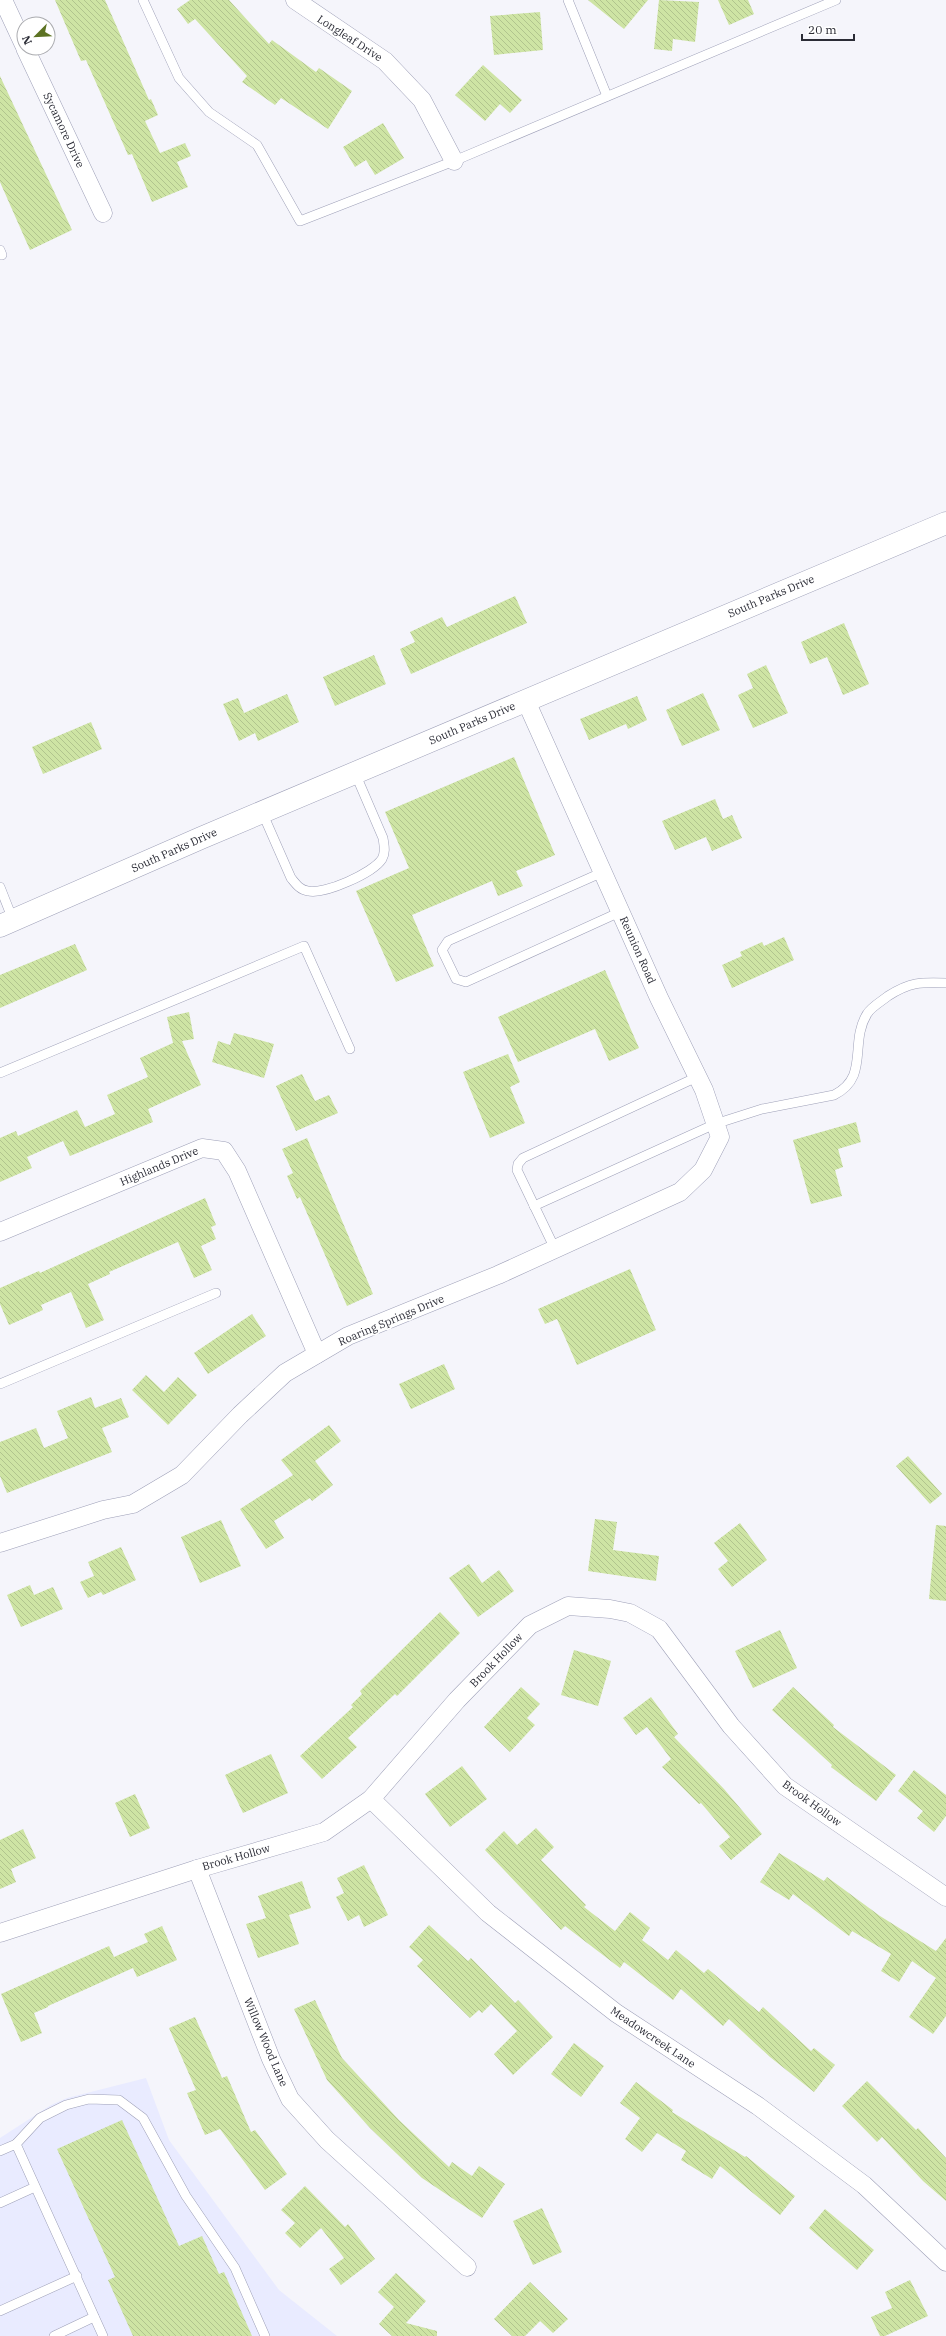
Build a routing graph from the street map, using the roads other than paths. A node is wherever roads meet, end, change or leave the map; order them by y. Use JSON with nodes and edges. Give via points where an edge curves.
{"nodes":[{"id":1,"x":3,"y":0,"type":"edge"},
{"id":2,"x":142,"y":0,"type":"edge"},
{"id":3,"x":295,"y":0,"type":"edge"},
{"id":4,"x":568,"y":0,"type":"edge"},
{"id":5,"x":836,"y":0,"type":"edge"},
{"id":6,"x":16,"y":28,"type":"edge"},
{"id":7,"x":29,"y":56,"type":"edge"},
{"id":8,"x":607,"y":96,"type":"junction"},
{"id":9,"x":454,"y":161,"type":"junction"},
{"id":10,"x":104,"y":212,"type":"dead end"},
{"id":11,"x":946,"y":524,"type":"edge"},
{"id":12,"x":526,"y":700,"type":"junction"},
{"id":13,"x":354,"y":773,"type":"junction"},
{"id":14,"x":262,"y":812,"type":"junction"},
{"id":15,"x":603,"y":872,"type":"junction"},
{"id":16,"x":0,"y":887,"type":"edge"},
{"id":17,"x":620,"y":912,"type":"junction"},
{"id":18,"x":7,"y":923,"type":"edge"},
{"id":19,"x":946,"y":983,"type":"edge"},
{"id":20,"x":350,"y":1049,"type":"dead end"},
{"id":21,"x":0,"y":1073,"type":"edge"},
{"id":22,"x":697,"y":1077,"type":"junction"},
{"id":23,"x":715,"y":1124,"type":"junction"},
{"id":24,"x":680,"y":1192,"type":"joint"},
{"id":25,"x":534,"y":1206,"type":"junction"},
{"id":26,"x":0,"y":1232,"type":"edge"},
{"id":27,"x":555,"y":1249,"type":"junction"},
{"id":28,"x":216,"y":1293,"type":"dead end"},
{"id":29,"x":318,"y":1354,"type":"junction"},
{"id":30,"x":0,"y":1384,"type":"edge"},
{"id":31,"x":0,"y":1543,"type":"edge"},
{"id":32,"x":371,"y":1799,"type":"junction"},
{"id":33,"x":197,"y":1869,"type":"junction"},
{"id":34,"x":946,"y":1898,"type":"edge"},
{"id":35,"x":0,"y":1933,"type":"edge"},
{"id":36,"x":16,"y":2144,"type":"junction"},
{"id":37,"x":0,"y":2151,"type":"edge"},
{"id":38,"x":35,"y":2187,"type":"junction"},
{"id":39,"x":0,"y":2203,"type":"edge"},
{"id":40,"x":946,"y":2262,"type":"edge"},
{"id":41,"x":467,"y":2267,"type":"dead end"},
{"id":42,"x":77,"y":2276,"type":"junction"},
{"id":43,"x":0,"y":2311,"type":"edge"},
{"id":44,"x":94,"y":2317,"type":"junction"},
{"id":45,"x":54,"y":2336,"type":"edge"},
{"id":46,"x":103,"y":2336,"type":"edge"},
{"id":47,"x":265,"y":2336,"type":"edge"}],
"edges":[{"from":1,"to":6,"type":"street"},
{"from":2,"to":9,"type":"lane","via":[[180,78],[209,112],[257,146],[300,221]]},
{"from":3,"to":9,"type":"street","name":"Longleaf Drive","via":[[385,61],[422,100]]},
{"from":4,"to":8,"type":"lane"},
{"from":5,"to":8,"type":"lane"},
{"from":7,"to":10,"type":"street","name":"Sycamore Drive"},
{"from":8,"to":9,"type":"lane"},
{"from":11,"to":12,"type":"street","name":"South Parks Drive"},
{"from":12,"to":13,"type":"street","name":"South Parks Drive"},
{"from":12,"to":15,"type":"street","name":"Reunion Road"},
{"from":13,"to":14,"type":"street","name":"South Parks Drive"},
{"from":13,"to":14,"type":"lane","via":[[383,838],[383,858],[369,871],[327,890],[306,891],[291,878]]},
{"from":14,"to":18,"type":"street","name":"South Parks Drive"},
{"from":15,"to":17,"type":"street","name":"Reunion Road"},
{"from":15,"to":17,"type":"lane","via":[[448,941],[442,950],[456,979],[466,982]]},
{"from":16,"to":18,"type":"lane"},
{"from":17,"to":22,"type":"street","name":"Reunion Road"},
{"from":19,"to":23,"type":"lane","via":[[922,982],[905,985],[868,1013],[863,1022],[854,1076],[845,1090],[834,1095],[762,1109]]},
{"from":20,"to":21,"type":"lane","via":[[304,946]]},
{"from":22,"to":23,"type":"street","name":"Reunion Road"},
{"from":22,"to":25,"type":"lane","via":[[523,1158],[517,1170]]},
{"from":23,"to":24,"type":"street","name":"Reunion Road","via":[[720,1137],[703,1170]]},
{"from":23,"to":25,"type":"lane"},
{"from":24,"to":27,"type":"street","name":"Roaring Springs Drive"},
{"from":25,"to":27,"type":"lane"},
{"from":26,"to":29,"type":"street","name":"Highlands Drive","via":[[202,1148],[224,1151],[236,1171]]},
{"from":27,"to":29,"type":"street","name":"Roaring Springs Drive","via":[[348,1336]]},
{"from":28,"to":30,"type":"lane"},
{"from":29,"to":31,"type":"street","name":"Roaring Springs Drive","via":[[285,1373],[240,1415],[182,1476],[133,1504],[103,1510]]},
{"from":32,"to":33,"type":"street","name":"Brook Hollow","via":[[324,1832]]},
{"from":32,"to":34,"type":"street","name":"Brook Hollow","via":[[458,1700],[530,1625],[568,1606],[610,1609],[630,1613],[659,1629],[731,1726],[785,1786]]},
{"from":32,"to":40,"type":"street","name":"Meadowcreek Lane","via":[[488,1913],[616,2013],[758,2106],[864,2185]]},
{"from":33,"to":35,"type":"street","name":"Brook Hollow"},
{"from":33,"to":41,"type":"street","name":"Willow Wood Lane","via":[[270,2059],[290,2099],[327,2140]]},
{"from":36,"to":37,"type":"lane"},
{"from":36,"to":38,"type":"lane"},
{"from":36,"to":47,"type":"lane","via":[[40,2118],[66,2105],[89,2098],[119,2100],[143,2118],[186,2196],[235,2268]]},
{"from":38,"to":39,"type":"lane"},
{"from":38,"to":42,"type":"lane"},
{"from":42,"to":43,"type":"lane"},
{"from":42,"to":44,"type":"lane"},
{"from":44,"to":45,"type":"lane"},
{"from":44,"to":46,"type":"lane"}]}
